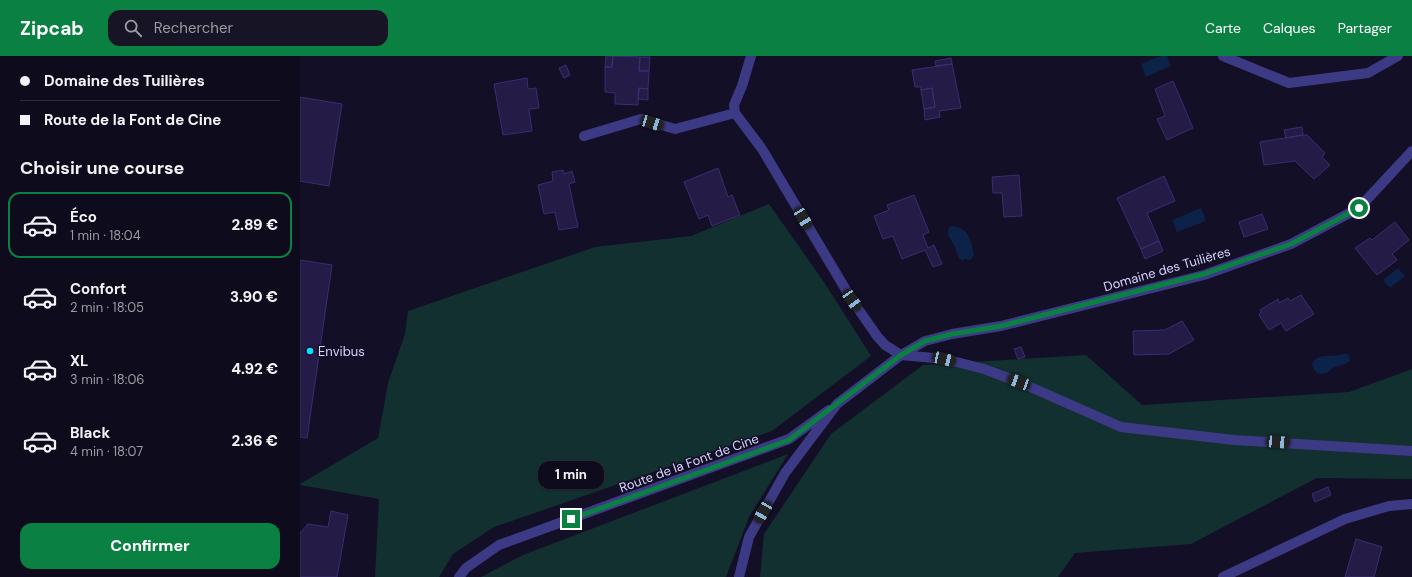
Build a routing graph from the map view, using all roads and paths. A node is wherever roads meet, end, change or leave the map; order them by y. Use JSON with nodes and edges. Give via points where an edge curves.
{"nodes":[{"id":1,"x":751,"y":56,"type":"edge"},
{"id":2,"x":1222,"y":56,"type":"edge"},
{"id":3,"x":1398,"y":56,"type":"edge"},
{"id":4,"x":735,"y":113,"type":"junction"},
{"id":5,"x":584,"y":136,"type":"dead end"},
{"id":6,"x":1412,"y":151,"type":"edge"},
{"id":7,"x":901,"y":355,"type":"junction"},
{"id":8,"x":837,"y":404,"type":"junction"},
{"id":9,"x":1412,"y":451,"type":"edge"},
{"id":10,"x":1412,"y":504,"type":"edge"},
{"id":11,"x":459,"y":577,"type":"edge"},
{"id":12,"x":739,"y":577,"type":"edge"},
{"id":13,"x":1223,"y":577,"type":"edge"}],
"edges":[{"from":1,"to":4,"type":"street","via":[[734,105]]},
{"from":2,"to":3,"type":"street","via":[[1288,83],[1368,73]]},
{"from":4,"to":5,"type":"street","via":[[675,129],[641,119]]},
{"from":4,"to":7,"type":"street","via":[[762,149],[852,300],[877,336]]},
{"from":6,"to":7,"type":"street","name":"Domaine des Tuilières","via":[[1359,208],[1291,244],[1204,274],[1001,326],[925,341]]},
{"from":7,"to":8,"type":"street","name":"Domaine des Tuilières"},
{"from":7,"to":9,"type":"street","via":[[944,359],[984,369],[1121,427],[1234,440]]},
{"from":8,"to":11,"type":"street","name":"Route de la Font de Cine","via":[[789,440],[499,545],[466,568]]},
{"from":8,"to":12,"type":"street","via":[[785,473],[749,537]]},
{"from":10,"to":13,"type":"street","via":[[1389,506],[1345,519]]}]}
